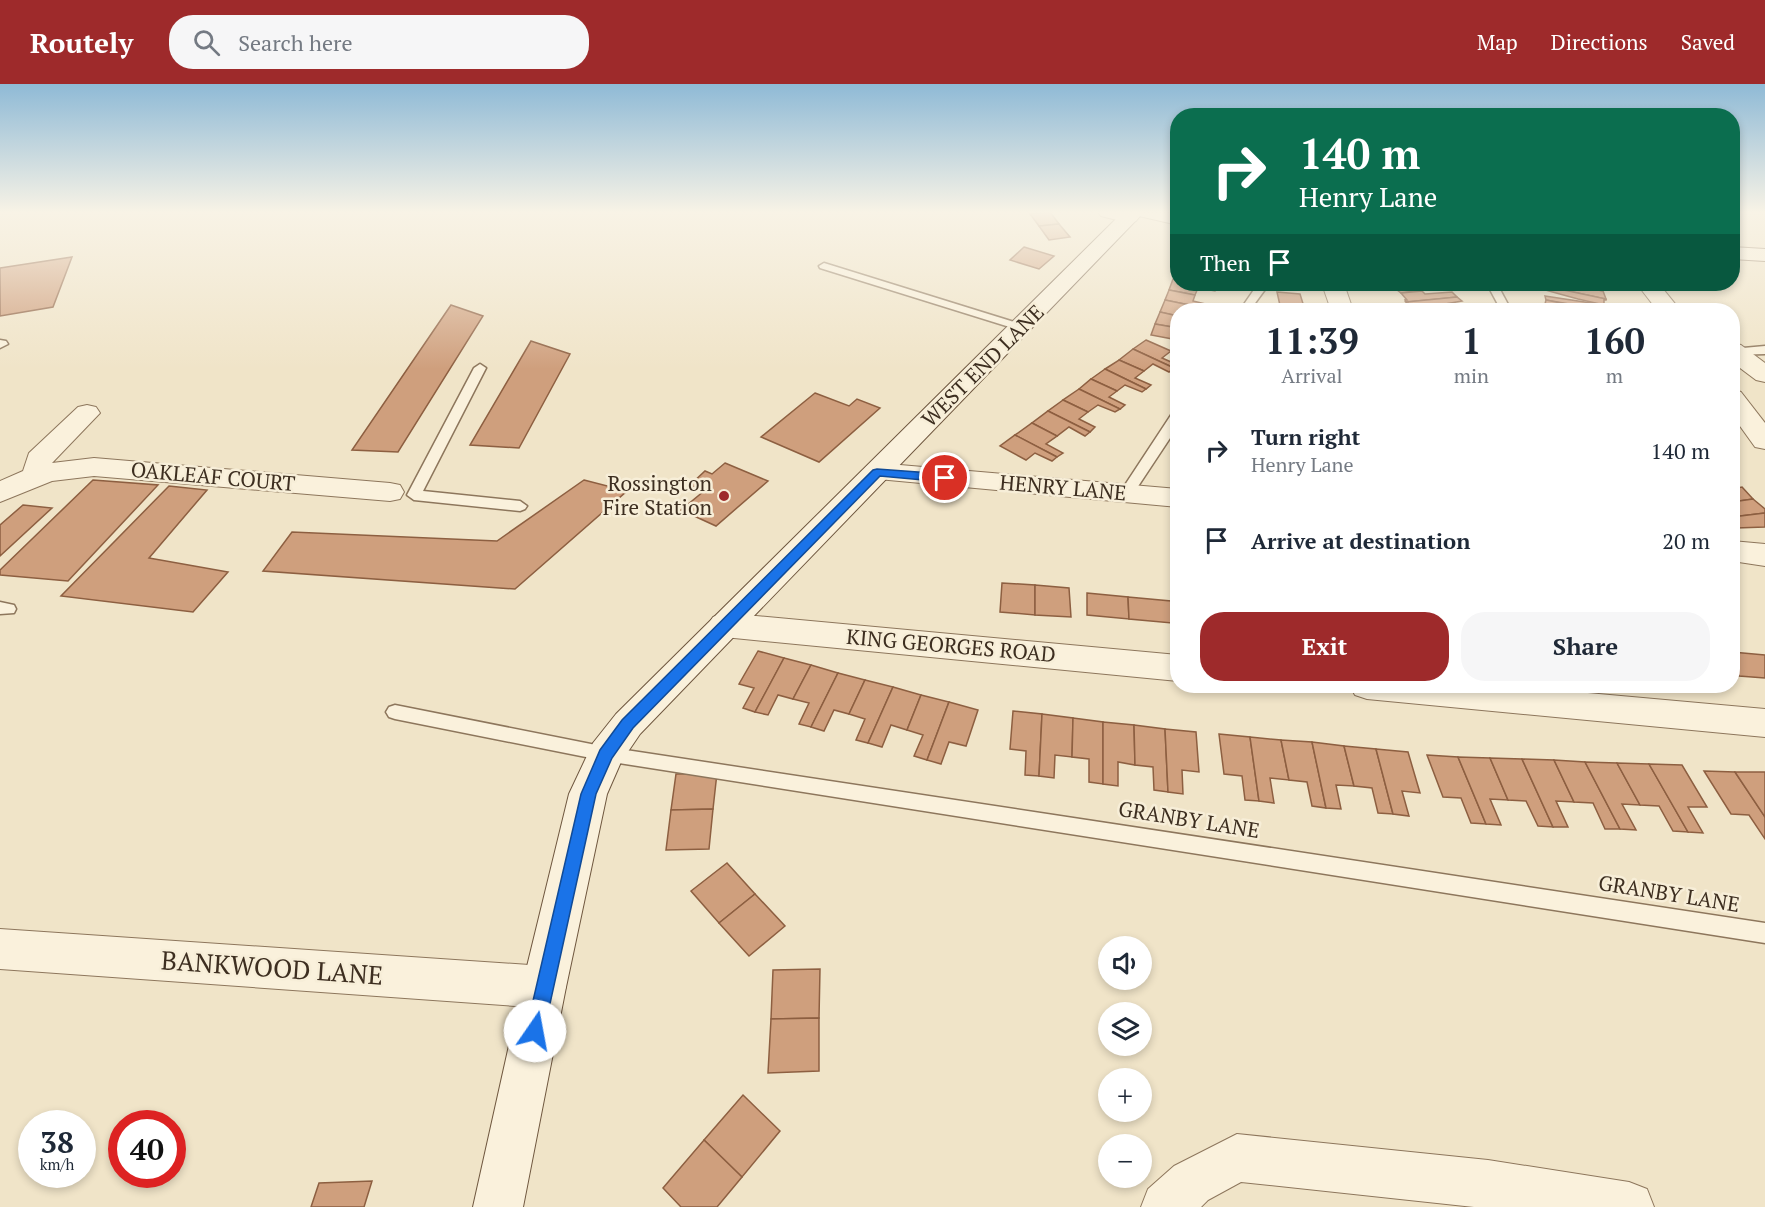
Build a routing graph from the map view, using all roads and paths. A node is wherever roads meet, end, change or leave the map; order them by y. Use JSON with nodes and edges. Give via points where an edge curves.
{"nodes":[{"id":1,"x":1080,"y":264,"type":"edge"},
{"id":2,"x":824,"y":266,"type":"dead end"},
{"id":3,"x":1653,"y":291,"type":"edge"},
{"id":4,"x":1663,"y":303,"type":"edge"},
{"id":5,"x":1020,"y":327,"type":"junction"},
{"id":6,"x":1765,"y":350,"type":"edge"},
{"id":7,"x":1740,"y":351,"type":"edge"},
{"id":8,"x":1740,"y":356,"type":"edge"},
{"id":9,"x":480,"y":368,"type":"dead end"},
{"id":10,"x":1765,"y":375,"type":"edge"},
{"id":11,"x":1740,"y":408,"type":"edge"},
{"id":12,"x":87,"y":414,"type":"dead end"},
{"id":13,"x":1170,"y":427,"type":"edge"},
{"id":14,"x":1765,"y":441,"type":"edge"},
{"id":15,"x":877,"y":472,"type":"junction"},
{"id":16,"x":36,"y":474,"type":"junction"},
{"id":17,"x":0,"y":493,"type":"edge"},
{"id":18,"x":402,"y":493,"type":"junction"},
{"id":19,"x":1126,"y":494,"type":"junction"},
{"id":20,"x":1170,"y":497,"type":"edge"},
{"id":21,"x":520,"y":506,"type":"dead end"},
{"id":22,"x":1740,"y":552,"type":"edge"},
{"id":23,"x":1765,"y":555,"type":"edge"},
{"id":24,"x":724,"y":625,"type":"junction"},
{"id":25,"x":1170,"y":667,"type":"edge"},
{"id":26,"x":1442,"y":693,"type":"edge"},
{"id":27,"x":395,"y":712,"type":"dead end"},
{"id":28,"x":1765,"y":723,"type":"edge"},
{"id":29,"x":606,"y":754,"type":"junction"},
{"id":30,"x":1765,"y":933,"type":"edge"},
{"id":31,"x":0,"y":949,"type":"edge"},
{"id":32,"x":544,"y":987,"type":"junction"},
{"id":33,"x":498,"y":1207,"type":"edge"},
{"id":34,"x":1166,"y":1207,"type":"edge"},
{"id":35,"x":1629,"y":1207,"type":"edge"}],
"edges":[{"from":1,"to":5,"type":"street","name":"WEST END LANE"},
{"from":2,"to":5,"type":"lane"},
{"from":3,"to":4,"type":"street"},
{"from":5,"to":15,"type":"street","name":"WEST END LANE"},
{"from":6,"to":7,"type":"lane"},
{"from":8,"to":10,"type":"street"},
{"from":9,"to":18,"type":"lane"},
{"from":11,"to":14,"type":"street"},
{"from":12,"to":16,"type":"street","via":[[39,459]]},
{"from":13,"to":19,"type":"lane"},
{"from":15,"to":19,"type":"street","name":"HENRY LANE"},
{"from":15,"to":24,"type":"street","name":"WEST END LANE"},
{"from":16,"to":17,"type":"street","name":"OAKLEAF COURT"},
{"from":16,"to":18,"type":"street","name":"OAKLEAF COURT","via":[[94,467]]},
{"from":18,"to":21,"type":"lane"},
{"from":19,"to":20,"type":"street","name":"HENRY LANE"},
{"from":22,"to":23,"type":"street"},
{"from":24,"to":25,"type":"street","name":"KING GEORGES ROAD"},
{"from":24,"to":29,"type":"street","name":"WEST END LANE","via":[[628,724]]},
{"from":26,"to":28,"type":"street"},
{"from":27,"to":29,"type":"lane","name":"GRANBY LANE"},
{"from":29,"to":30,"type":"lane","name":"GRANBY LANE"},
{"from":29,"to":32,"type":"street","name":"WEST END LANE","via":[[588,794]]},
{"from":31,"to":32,"type":"street","name":"BANKWOOD LANE"},
{"from":32,"to":33,"type":"street","name":"WEST END LANE"},
{"from":34,"to":35,"type":"street","via":[[1191,1183],[1237,1158],[1488,1184]]}]}
